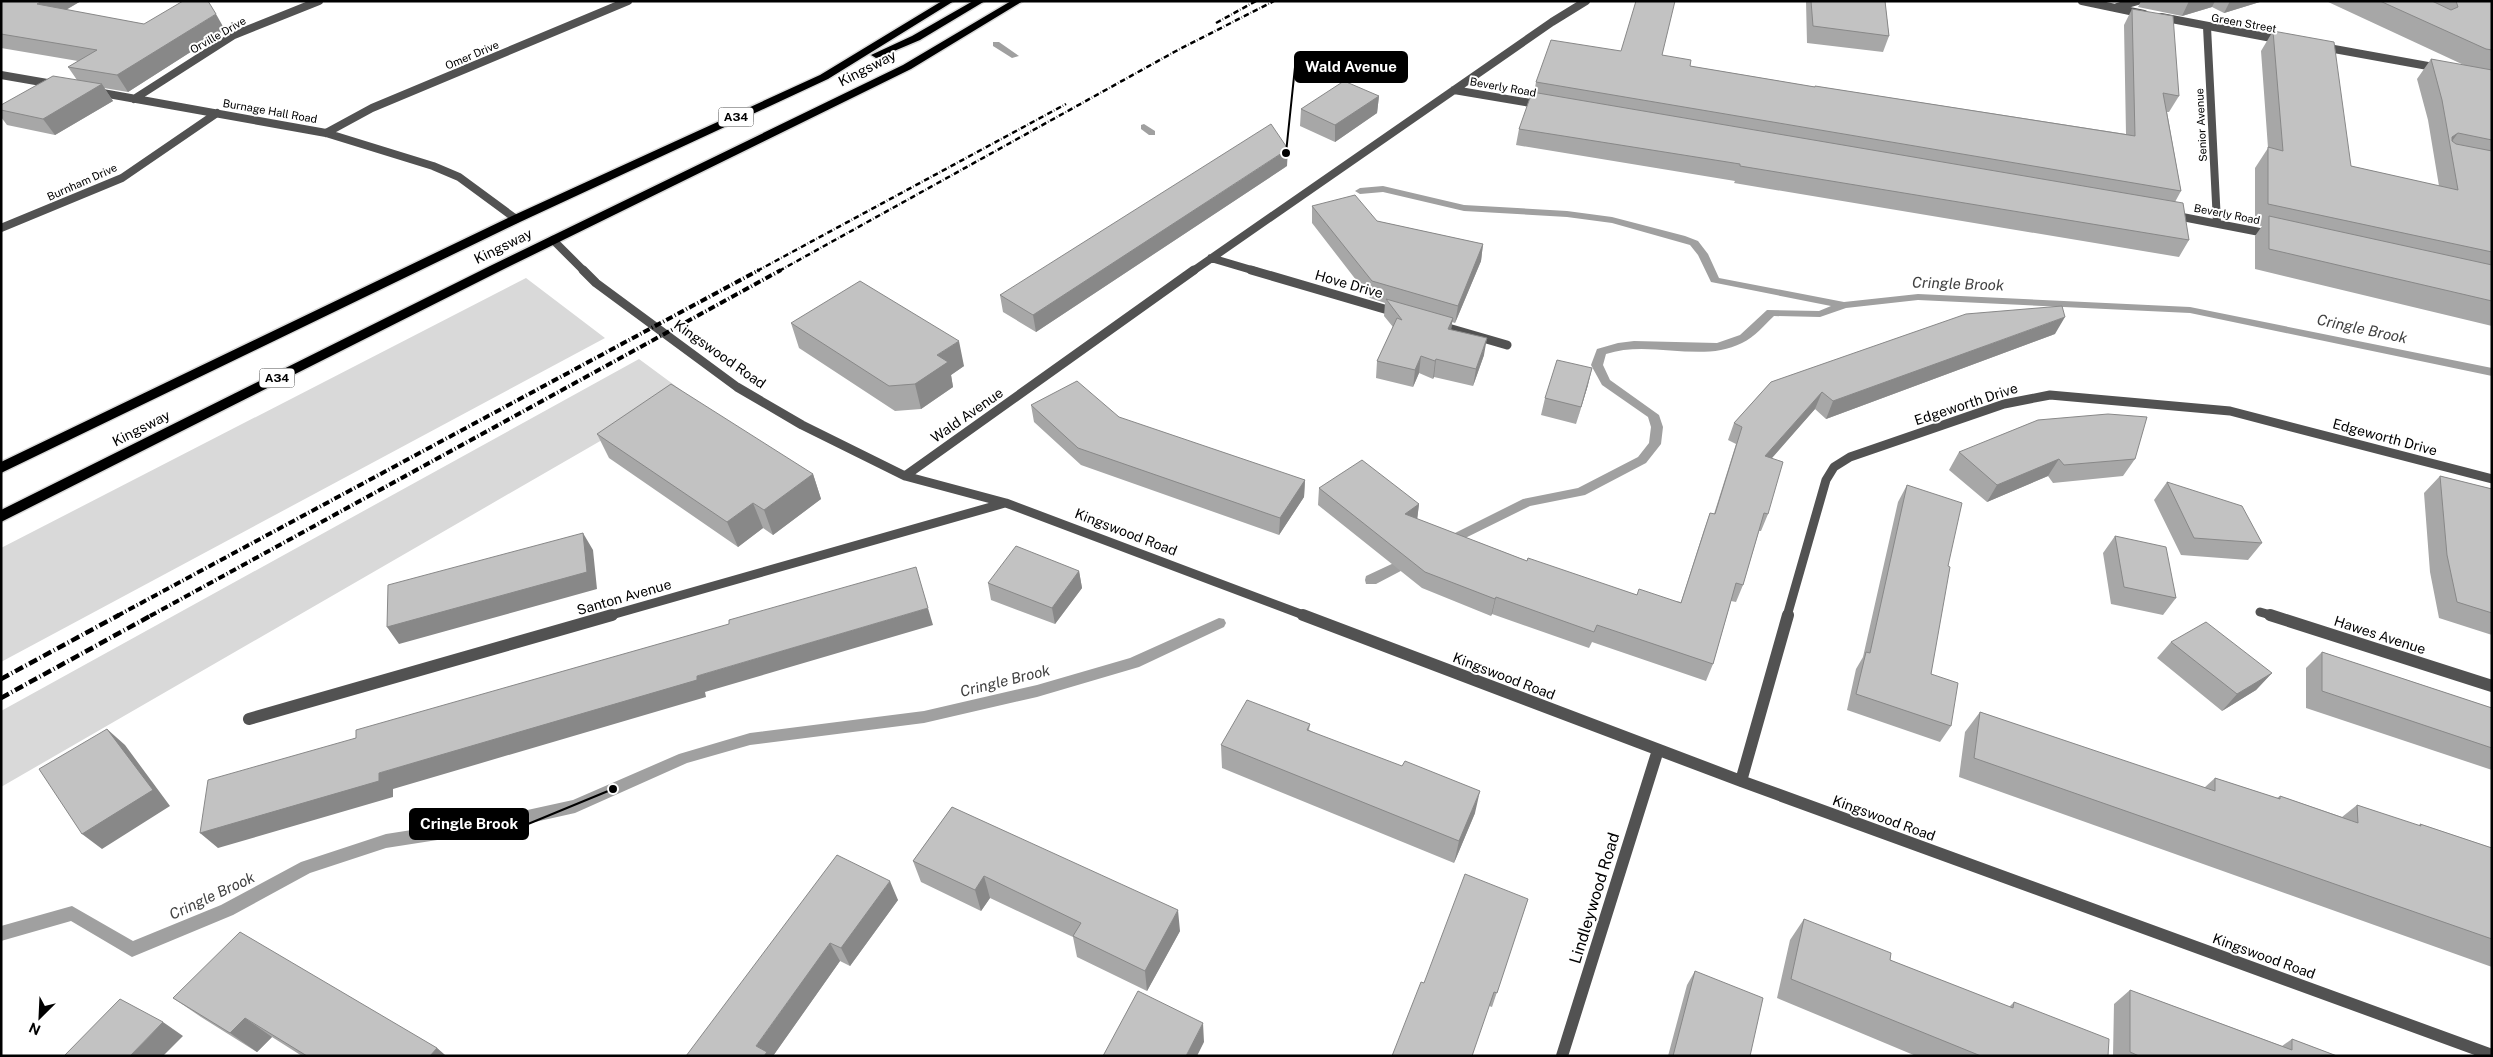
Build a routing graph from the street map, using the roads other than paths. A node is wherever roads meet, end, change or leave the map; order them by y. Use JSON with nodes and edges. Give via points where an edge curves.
{"nodes":[{"id":1,"x":319,"y":1,"type":"edge"},
{"id":2,"x":628,"y":1,"type":"edge"},
{"id":3,"x":949,"y":1,"type":"edge"},
{"id":4,"x":980,"y":1,"type":"edge"},
{"id":5,"x":1018,"y":1,"type":"edge"},
{"id":6,"x":1586,"y":1,"type":"edge"},
{"id":7,"x":2082,"y":1,"type":"edge"},
{"id":8,"x":2138,"y":1,"type":"edge"},
{"id":9,"x":2116,"y":8,"type":"junction"},
{"id":10,"x":2207,"y":27,"type":"junction"},
{"id":11,"x":2286,"y":41,"type":"edge"},
{"id":12,"x":2315,"y":46,"type":"edge"},
{"id":13,"x":2443,"y":69,"type":"edge"},
{"id":14,"x":1,"y":75,"type":"edge"},
{"id":15,"x":824,"y":77,"type":"junction"},
{"id":16,"x":58,"y":85,"type":"edge"},
{"id":17,"x":86,"y":90,"type":"edge"},
{"id":18,"x":1454,"y":90,"type":"junction"},
{"id":19,"x":134,"y":99,"type":"junction"},
{"id":20,"x":1552,"y":107,"type":"edge"},
{"id":21,"x":216,"y":113,"type":"junction"},
{"id":22,"x":326,"y":133,"type":"junction"},
{"id":23,"x":2159,"y":212,"type":"edge"},
{"id":24,"x":516,"y":220,"type":"junction"},
{"id":25,"x":2217,"y":222,"type":"junction"},
{"id":26,"x":1,"y":228,"type":"edge"},
{"id":27,"x":2284,"y":237,"type":"edge"},
{"id":28,"x":553,"y":240,"type":"junction"},
{"id":29,"x":1211,"y":258,"type":"junction"},
{"id":30,"x":1412,"y":317,"type":"edge"},
{"id":31,"x":1431,"y":322,"type":"edge"},
{"id":32,"x":1507,"y":345,"type":"dead end"},
{"id":33,"x":1,"y":468,"type":"edge"},
{"id":34,"x":905,"y":476,"type":"junction"},
{"id":35,"x":2492,"y":479,"type":"edge"},
{"id":36,"x":1006,"y":503,"type":"junction"},
{"id":37,"x":1,"y":517,"type":"edge"},
{"id":38,"x":2260,"y":612,"type":"dead end"},
{"id":39,"x":2492,"y":686,"type":"edge"},
{"id":40,"x":249,"y":719,"type":"dead end"},
{"id":41,"x":1658,"y":750,"type":"junction"},
{"id":42,"x":1741,"y":781,"type":"junction"},
{"id":43,"x":2492,"y":1055,"type":"edge"},
{"id":44,"x":1562,"y":1056,"type":"edge"}],
"edges":[{"from":1,"to":19,"type":"street","name":"Orville Drive","via":[[234,35]]},
{"from":2,"to":22,"type":"street","name":"Omer Drive","via":[[372,108]]},
{"from":3,"to":15,"type":"highway","name":"Kingsway","number":"A34"},
{"from":4,"to":15,"type":"highway","name":"Kingsway","number":"A34","via":[[916,38]]},
{"from":5,"to":28,"type":"highway","name":"Kingsway","number":"A34","via":[[907,67]]},
{"from":6,"to":18,"type":"street","name":"Wald Avenue"},
{"from":7,"to":9,"type":"street","name":"Green Street"},
{"from":8,"to":9,"type":"street"},
{"from":9,"to":10,"type":"street","name":"Green Street"},
{"from":10,"to":11,"type":"street","name":"Green Street"},
{"from":10,"to":25,"type":"street","name":"Senior Avenue"},
{"from":12,"to":13,"type":"street"},
{"from":14,"to":16,"type":"street"},
{"from":15,"to":24,"type":"highway","name":"Kingsway","number":"A34"},
{"from":17,"to":19,"type":"street","name":"Burnage Hall Road"},
{"from":18,"to":20,"type":"street","name":"Beverly Road"},
{"from":18,"to":29,"type":"street","name":"Wald Avenue"},
{"from":19,"to":21,"type":"street","name":"Burnage Hall Road"},
{"from":21,"to":22,"type":"street","name":"Burnage Hall Road"},
{"from":21,"to":26,"type":"street","name":"Burnham Drive","via":[[122,178]]},
{"from":22,"to":24,"type":"street","name":"Burnage Hall Road","via":[[434,166],[458,177]]},
{"from":23,"to":25,"type":"street","name":"Beverly Road"},
{"from":24,"to":33,"type":"highway","name":"Kingsway","number":"A34"},
{"from":25,"to":27,"type":"street","name":"Beverly Road"},
{"from":28,"to":34,"type":"street","name":"Kingswood Road","via":[[596,283],[737,388],[802,425]]},
{"from":28,"to":37,"type":"highway","name":"Kingsway","number":"A34"},
{"from":29,"to":30,"type":"street","name":"Hove Drive"},
{"from":29,"to":34,"type":"street","name":"Wald Avenue"},
{"from":31,"to":32,"type":"street"},
{"from":34,"to":36,"type":"street","name":"Kingswood Road"},
{"from":35,"to":42,"type":"street","name":"Edgeworth Drive","via":[[2230,411],[2050,395],[2004,404],[1850,457],[1834,467],[1826,480]]},
{"from":36,"to":40,"type":"street","name":"Santon Avenue"},
{"from":36,"to":41,"type":"street","name":"Kingswood Road"},
{"from":38,"to":39,"type":"street","name":"Hawes Avenue"},
{"from":41,"to":42,"type":"street","name":"Kingswood Road"},
{"from":41,"to":44,"type":"street","name":"Lindleywood Road"},
{"from":42,"to":43,"type":"street","name":"Kingswood Road"}]}
